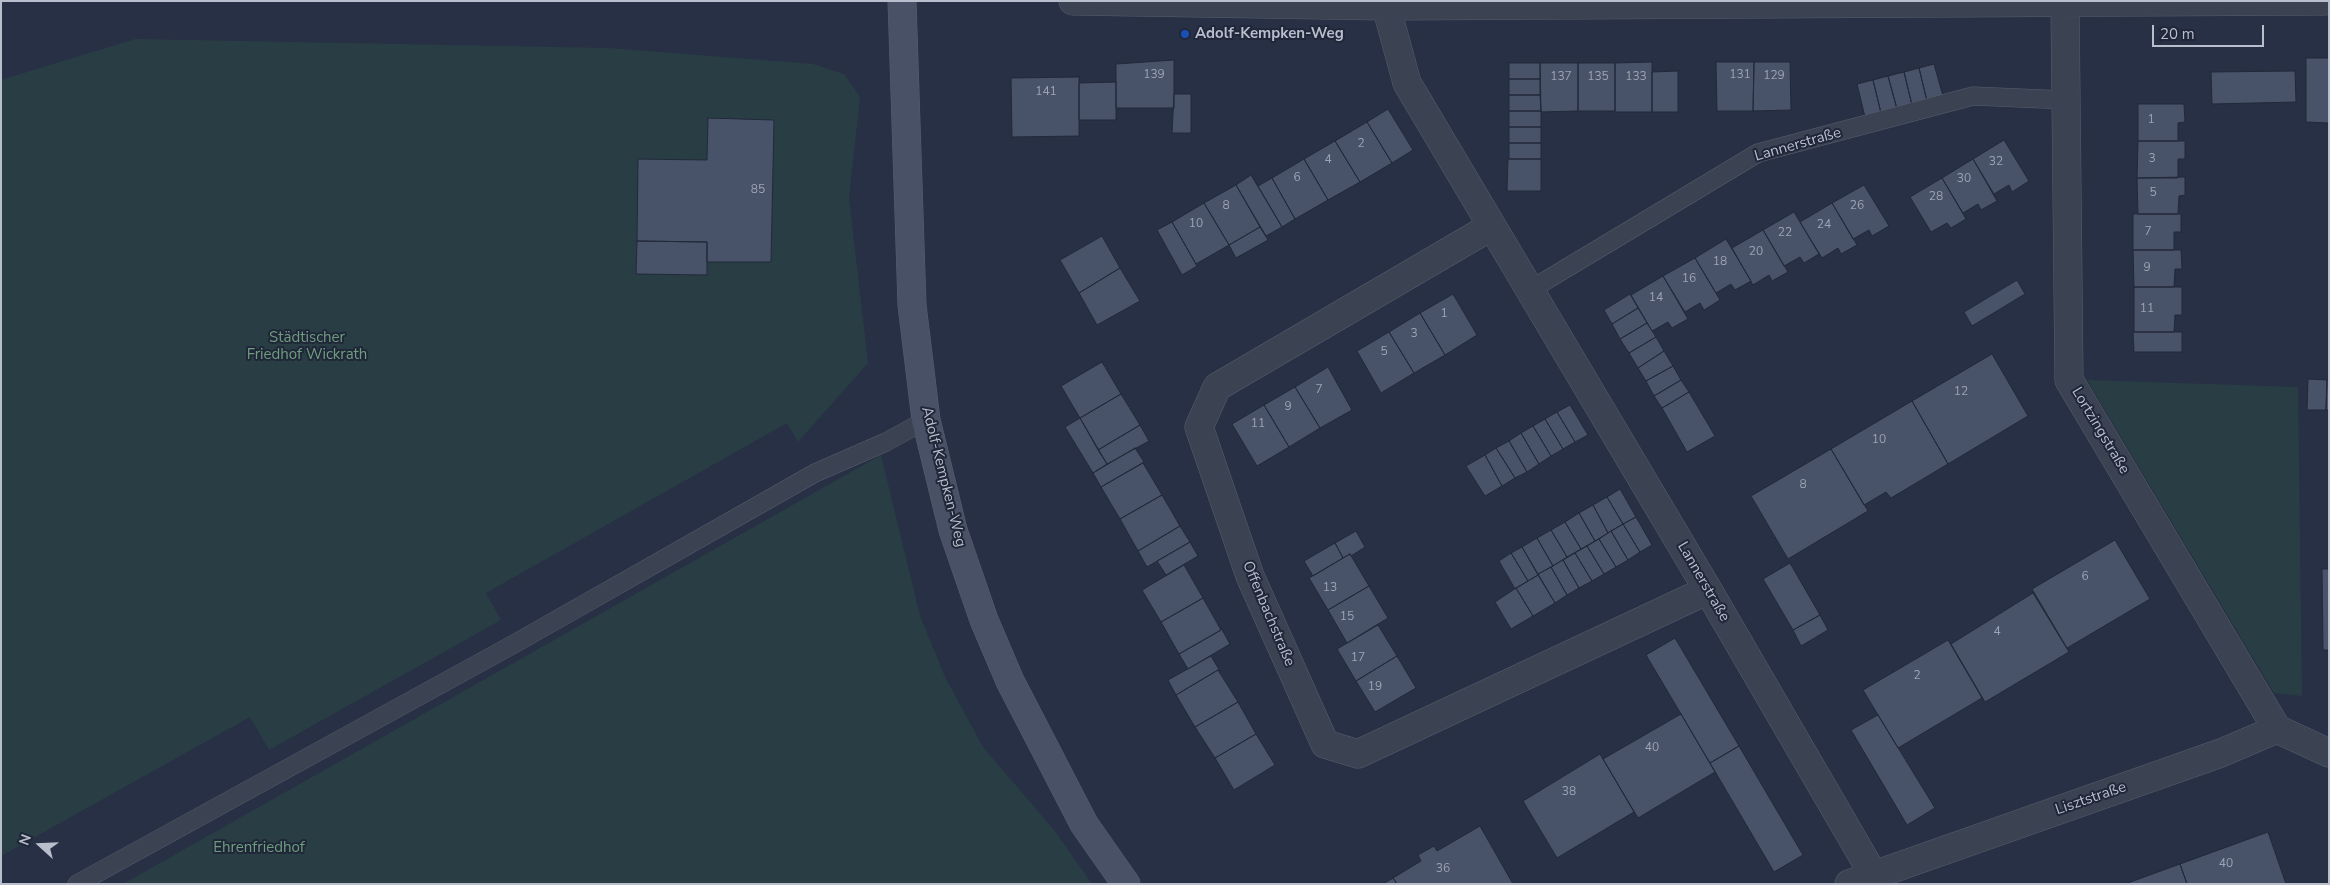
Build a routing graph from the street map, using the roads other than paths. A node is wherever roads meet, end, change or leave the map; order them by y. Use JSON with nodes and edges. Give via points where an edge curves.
{"nodes":[{"id":1,"x":902,"y":1,"type":"edge"},
{"id":2,"x":1073,"y":1,"type":"edge"},
{"id":3,"x":2325,"y":1,"type":"edge"},
{"id":4,"x":2066,"y":2,"type":"edge"},
{"id":5,"x":1386,"y":6,"type":"junction"},
{"id":6,"x":2066,"y":100,"type":"junction"},
{"id":7,"x":1492,"y":226,"type":"junction"},
{"id":8,"x":1530,"y":290,"type":"junction"},
{"id":9,"x":926,"y":420,"type":"junction"},
{"id":10,"x":1708,"y":590,"type":"junction"},
{"id":11,"x":2277,"y":729,"type":"junction"},
{"id":12,"x":2329,"y":753,"type":"edge"},
{"id":13,"x":1861,"y":879,"type":"edge"},
{"id":14,"x":77,"y":884,"type":"edge"},
{"id":15,"x":1126,"y":884,"type":"edge"}],
"edges":[{"from":1,"to":9,"type":"main road","name":"Adolf-Kempken-Weg","via":[[912,305]]},
{"from":2,"to":5,"type":"street"},
{"from":3,"to":4,"type":"street"},
{"from":4,"to":5,"type":"street"},
{"from":4,"to":6,"type":"street","name":"Lortzingstraße"},
{"from":5,"to":7,"type":"street","name":"Lannerstraße","via":[[1407,83]]},
{"from":6,"to":8,"type":"lane","name":"Lannerstraße","via":[[1972,96],[1758,154]]},
{"from":6,"to":11,"type":"street","name":"Lortzingstraße","via":[[2069,380]]},
{"from":7,"to":8,"type":"street","name":"Lannerstraße"},
{"from":7,"to":10,"type":"street","name":"Offenbachstraße","via":[[1217,387],[1199,428],[1250,576],[1325,744],[1358,754]]},
{"from":8,"to":10,"type":"street","name":"Lannerstraße"},
{"from":9,"to":14,"type":"lane","via":[[886,442],[815,473],[514,644]]},
{"from":9,"to":15,"type":"main road","name":"Adolf-Kempken-Weg","via":[[953,530],[1006,672],[1084,824]]},
{"from":10,"to":13,"type":"street","name":"Lannerstraße"},
{"from":11,"to":12,"type":"street"},
{"from":11,"to":13,"type":"street","name":"Lisztstraße","via":[[2221,753]]}]}
